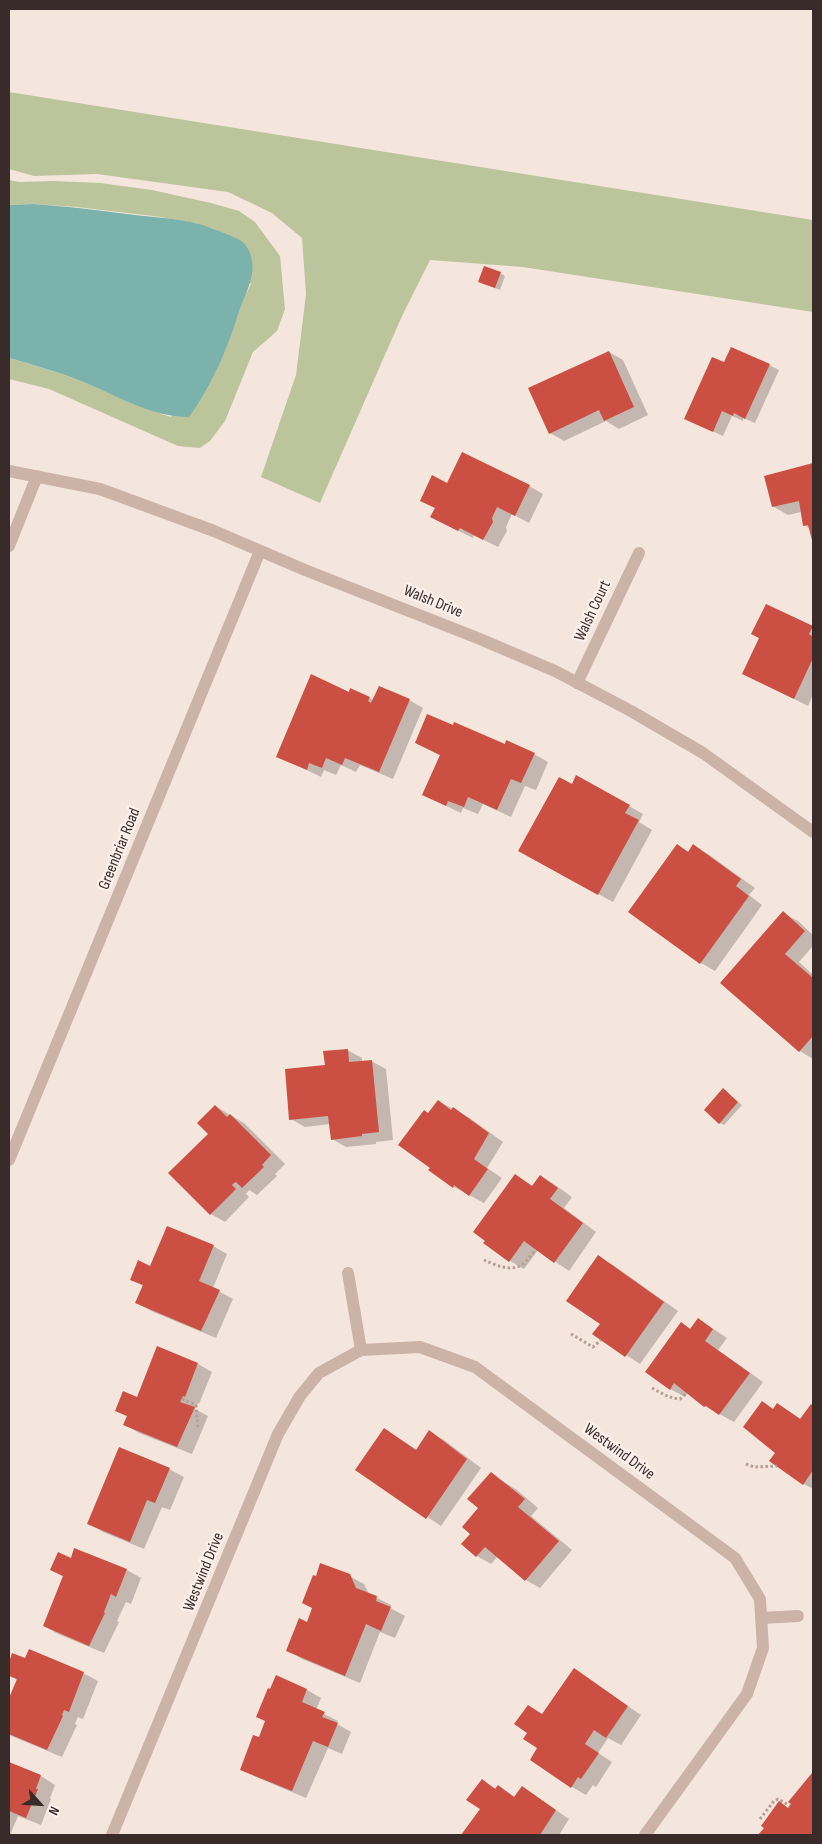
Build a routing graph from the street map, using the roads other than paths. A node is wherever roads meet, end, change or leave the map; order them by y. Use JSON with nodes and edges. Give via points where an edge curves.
{"nodes":[{"id":1,"x":9,"y":471,"type":"edge"},
{"id":2,"x":37,"y":476,"type":"junction"},
{"id":3,"x":9,"y":546,"type":"edge"},
{"id":4,"x":260,"y":551,"type":"junction"},
{"id":5,"x":639,"y":553,"type":"dead end"},
{"id":6,"x":577,"y":683,"type":"junction"},
{"id":7,"x":813,"y":832,"type":"edge"},
{"id":8,"x":9,"y":1160,"type":"edge"},
{"id":9,"x":348,"y":1274,"type":"dead end"},
{"id":10,"x":361,"y":1350,"type":"junction"},
{"id":11,"x":798,"y":1616,"type":"dead end"},
{"id":12,"x":761,"y":1618,"type":"junction"},
{"id":13,"x":112,"y":1835,"type":"edge"},
{"id":14,"x":645,"y":1835,"type":"edge"}],
"edges":[{"from":1,"to":2,"type":"street","name":"Walsh Drive"},
{"from":2,"to":3,"type":"street"},
{"from":2,"to":4,"type":"street","name":"Walsh Drive","via":[[100,489]]},
{"from":4,"to":6,"type":"street","name":"Walsh Drive","via":[[487,642]]},
{"from":4,"to":8,"type":"street","name":"Greenbriar Road"},
{"from":5,"to":6,"type":"street","name":"Walsh Court"},
{"from":6,"to":7,"type":"street","name":"Walsh Drive","via":[[702,753]]},
{"from":9,"to":10,"type":"street"},
{"from":10,"to":12,"type":"street","name":"Westwind Drive","via":[[420,1347],[475,1367],[735,1558],[760,1599]]},
{"from":10,"to":13,"type":"street","name":"Westwind Drive","via":[[319,1373],[300,1396],[278,1434]]},
{"from":11,"to":12,"type":"street"},
{"from":12,"to":14,"type":"street","name":"Westwind Drive","via":[[763,1648],[747,1694]]}]}
